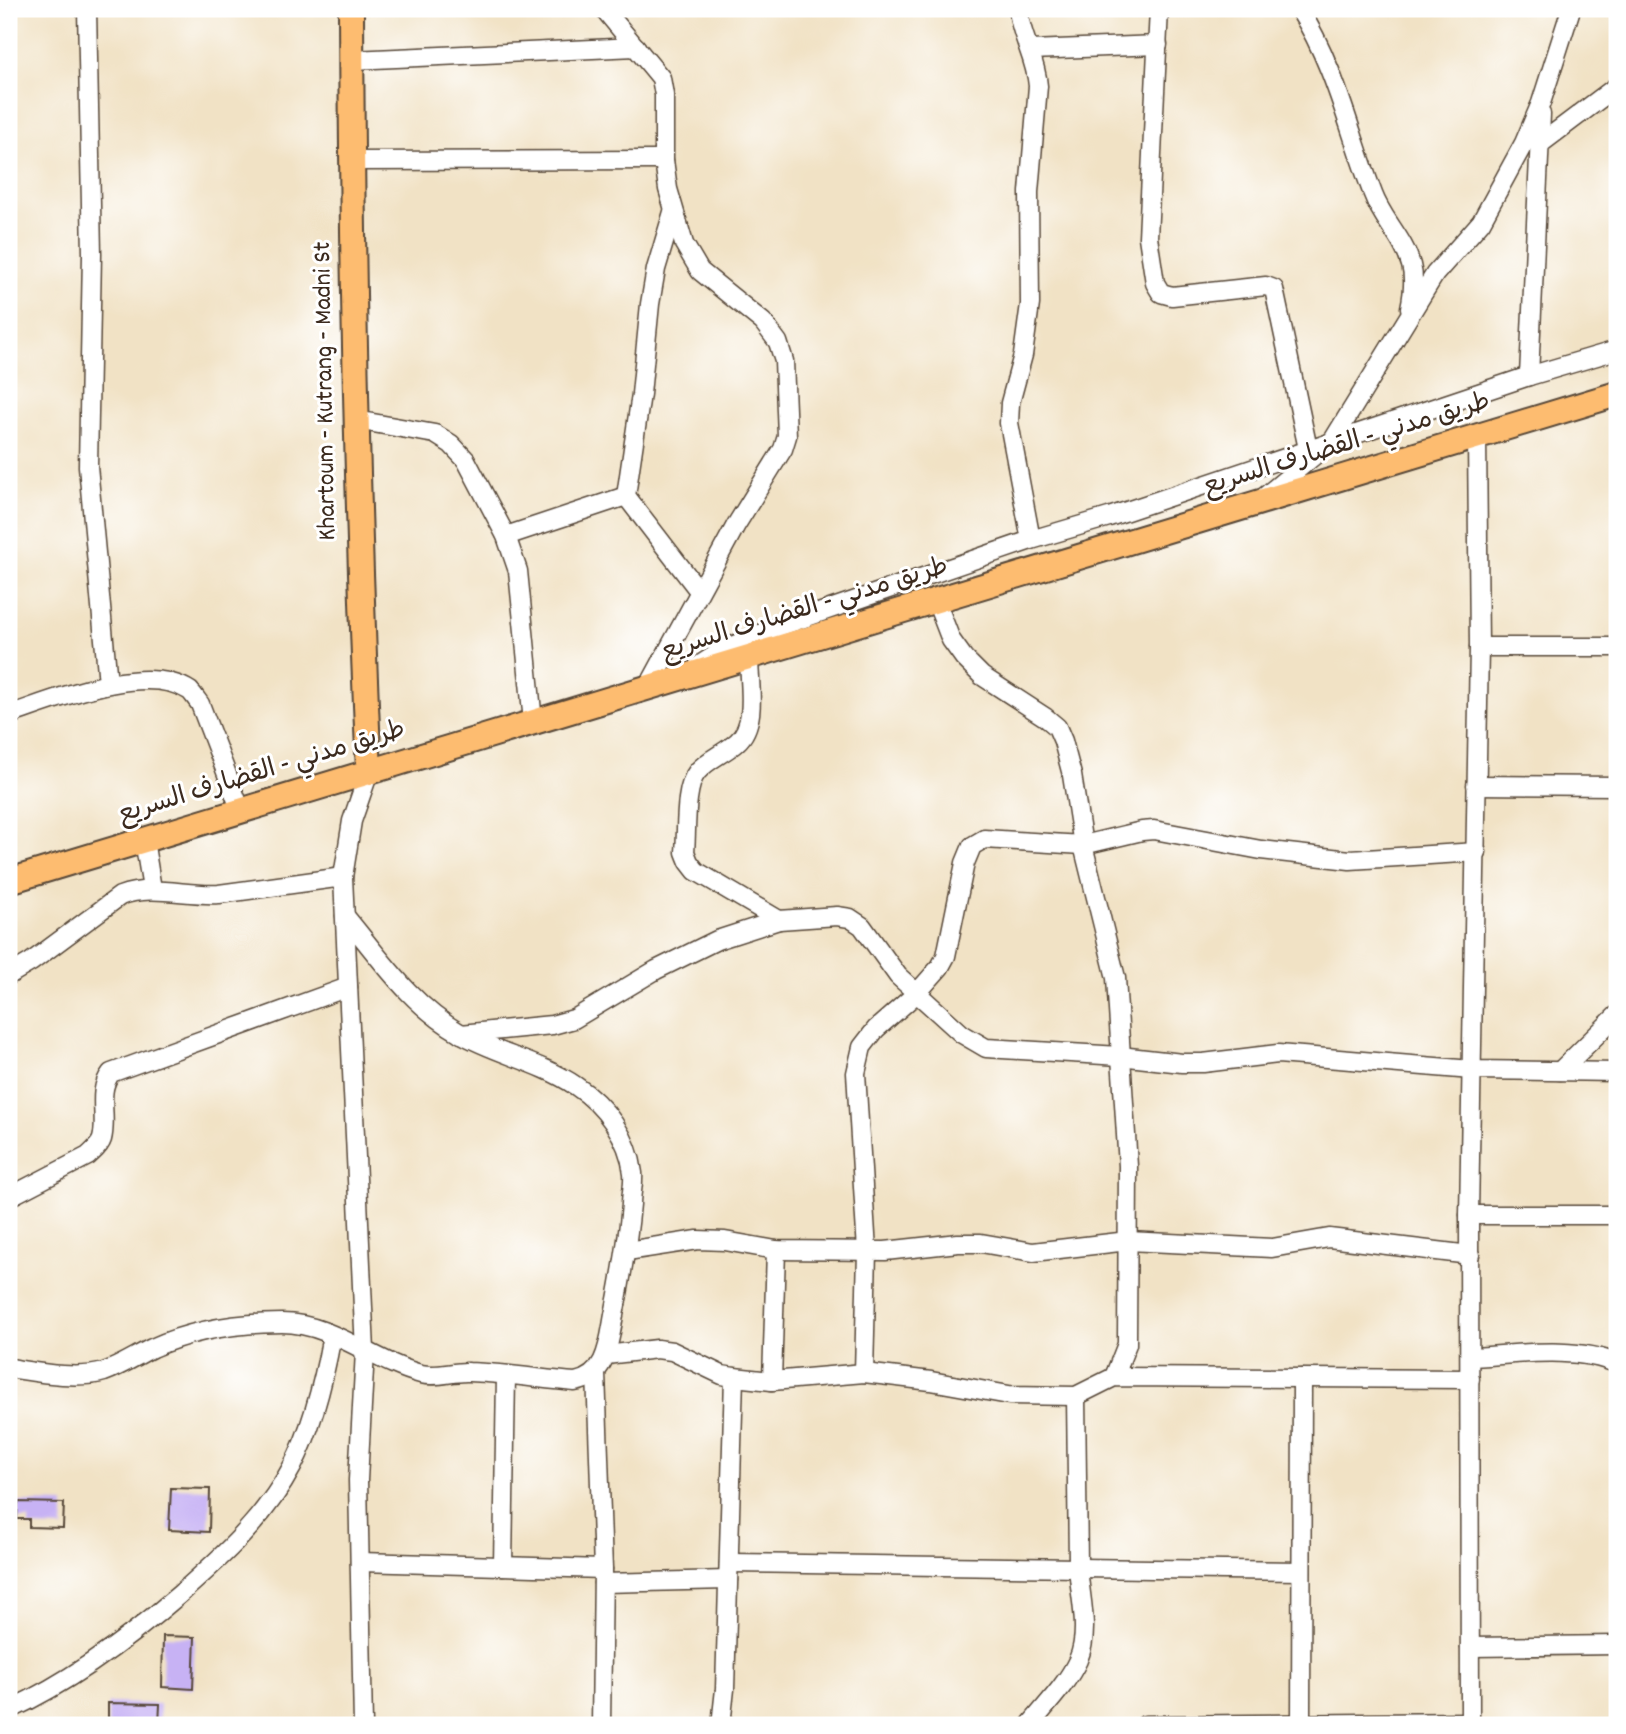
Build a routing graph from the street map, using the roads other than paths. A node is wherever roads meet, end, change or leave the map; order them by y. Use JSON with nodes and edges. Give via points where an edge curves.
{"nodes":[{"id":1,"x":87,"y":9,"type":"edge"},
{"id":2,"x":351,"y":9,"type":"edge"},
{"id":3,"x":604,"y":9,"type":"edge"},
{"id":4,"x":1018,"y":9,"type":"edge"},
{"id":5,"x":1159,"y":9,"type":"edge"},
{"id":6,"x":1298,"y":9,"type":"edge"},
{"id":7,"x":1571,"y":9,"type":"edge"},
{"id":8,"x":1158,"y":45,"type":"junction"},
{"id":9,"x":636,"y":47,"type":"junction"},
{"id":10,"x":1031,"y":50,"type":"junction"},
{"id":11,"x":352,"y":60,"type":"junction"},
{"id":12,"x":1617,"y":86,"type":"edge"},
{"id":13,"x":1541,"y":103,"type":"junction"},
{"id":14,"x":1540,"y":144,"type":"junction"},
{"id":15,"x":664,"y":160,"type":"junction"},
{"id":16,"x":352,"y":161,"type":"junction"},
{"id":17,"x":673,"y":212,"type":"junction"},
{"id":18,"x":1409,"y":315,"type":"junction"},
{"id":19,"x":1617,"y":350,"type":"edge"},
{"id":20,"x":1529,"y":376,"type":"junction"},
{"id":21,"x":1617,"y":394,"type":"edge"},
{"id":22,"x":356,"y":420,"type":"junction"},
{"id":23,"x":1478,"y":437,"type":"junction"},
{"id":24,"x":1333,"y":440,"type":"junction"},
{"id":25,"x":1308,"y":449,"type":"junction"},
{"id":26,"x":626,"y":496,"type":"junction"},
{"id":27,"x":1256,"y":504,"type":"junction"},
{"id":28,"x":506,"y":536,"type":"junction"},
{"id":29,"x":1031,"y":541,"type":"junction"},
{"id":30,"x":699,"y":591,"type":"junction"},
{"id":31,"x":936,"y":601,"type":"junction"},
{"id":32,"x":1479,"y":647,"type":"junction"},
{"id":33,"x":1617,"y":647,"type":"edge"},
{"id":34,"x":749,"y":658,"type":"junction"},
{"id":35,"x":675,"y":680,"type":"junction"},
{"id":36,"x":108,"y":683,"type":"junction"},
{"id":37,"x":646,"y":688,"type":"junction"},
{"id":38,"x":9,"y":715,"type":"edge"},
{"id":39,"x":533,"y":722,"type":"junction"},
{"id":40,"x":369,"y":772,"type":"junction"},
{"id":41,"x":1476,"y":785,"type":"junction"},
{"id":42,"x":1617,"y":786,"type":"edge"},
{"id":43,"x":241,"y":811,"type":"junction"},
{"id":44,"x":144,"y":840,"type":"junction"},
{"id":45,"x":1083,"y":845,"type":"junction"},
{"id":46,"x":1477,"y":852,"type":"junction"},
{"id":47,"x":343,"y":877,"type":"junction"},
{"id":48,"x":9,"y":881,"type":"edge"},
{"id":49,"x":152,"y":889,"type":"junction"},
{"id":50,"x":345,"y":916,"type":"junction"},
{"id":51,"x":779,"y":919,"type":"junction"},
{"id":52,"x":9,"y":975,"type":"edge"},
{"id":53,"x":348,"y":987,"type":"junction"},
{"id":54,"x":917,"y":993,"type":"junction"},
{"id":55,"x":1617,"y":1015,"type":"edge"},
{"id":56,"x":461,"y":1034,"type":"junction"},
{"id":57,"x":1120,"y":1056,"type":"junction"},
{"id":58,"x":1472,"y":1070,"type":"junction"},
{"id":59,"x":1560,"y":1071,"type":"junction"},
{"id":60,"x":1617,"y":1072,"type":"edge"},
{"id":61,"x":9,"y":1197,"type":"edge"},
{"id":62,"x":1469,"y":1215,"type":"junction"},
{"id":63,"x":1617,"y":1215,"type":"edge"},
{"id":64,"x":1128,"y":1241,"type":"junction"},
{"id":65,"x":776,"y":1250,"type":"junction"},
{"id":66,"x":627,"y":1251,"type":"junction"},
{"id":67,"x":867,"y":1251,"type":"junction"},
{"id":68,"x":1469,"y":1255,"type":"junction"},
{"id":69,"x":332,"y":1335,"type":"junction"},
{"id":70,"x":365,"y":1352,"type":"junction"},
{"id":71,"x":606,"y":1355,"type":"junction"},
{"id":72,"x":1470,"y":1357,"type":"junction"},
{"id":73,"x":1617,"y":1364,"type":"edge"},
{"id":74,"x":9,"y":1368,"type":"edge"},
{"id":75,"x":596,"y":1373,"type":"junction"},
{"id":76,"x":864,"y":1373,"type":"junction"},
{"id":77,"x":506,"y":1376,"type":"junction"},
{"id":78,"x":734,"y":1377,"type":"junction"},
{"id":79,"x":1114,"y":1377,"type":"junction"},
{"id":80,"x":1302,"y":1378,"type":"junction"},
{"id":81,"x":1470,"y":1379,"type":"junction"},
{"id":82,"x":772,"y":1381,"type":"junction"},
{"id":83,"x":1076,"y":1396,"type":"junction"},
{"id":84,"x":360,"y":1562,"type":"junction"},
{"id":85,"x":503,"y":1566,"type":"junction"},
{"id":86,"x":1079,"y":1568,"type":"junction"},
{"id":87,"x":1301,"y":1571,"type":"junction"},
{"id":88,"x":728,"y":1572,"type":"junction"},
{"id":89,"x":603,"y":1576,"type":"junction"},
{"id":90,"x":1617,"y":1645,"type":"edge"},
{"id":91,"x":1470,"y":1647,"type":"junction"},
{"id":92,"x":9,"y":1710,"type":"edge"},
{"id":93,"x":1470,"y":1723,"type":"edge"},
{"id":94,"x":1301,"y":1724,"type":"edge"},
{"id":95,"x":363,"y":1725,"type":"edge"},
{"id":96,"x":601,"y":1725,"type":"edge"},
{"id":97,"x":721,"y":1725,"type":"edge"},
{"id":98,"x":1030,"y":1725,"type":"edge"},
{"id":99,"x":1145,"y":1725,"type":"edge"}],
"edges":[{"from":1,"to":36,"type":"street","via":[[92,254],[88,466]]},
{"from":2,"to":11,"type":"highway","name":"Khartoum - Kutrang - Madni St"},
{"from":3,"to":9,"type":"street"},
{"from":4,"to":10,"type":"street"},
{"from":5,"to":8,"type":"street"},
{"from":6,"to":18,"type":"street","via":[[1326,58],[1374,198],[1411,266]]},
{"from":7,"to":13,"type":"street"},
{"from":8,"to":10,"type":"street"},
{"from":8,"to":25,"type":"street","via":[[1148,237],[1155,283],[1161,293],[1172,296],[1266,286],[1274,289]]},
{"from":9,"to":11,"type":"street"},
{"from":9,"to":15,"type":"street","via":[[661,78]]},
{"from":10,"to":29,"type":"street","via":[[1038,86],[1029,192],[1030,304],[1009,423]]},
{"from":11,"to":16,"type":"highway","name":"Khartoum - Kutrang - Madni St"},
{"from":12,"to":14,"type":"street"},
{"from":13,"to":14,"type":"street"},
{"from":13,"to":18,"type":"street","via":[[1481,222],[1434,274]]},
{"from":14,"to":20,"type":"street"},
{"from":15,"to":16,"type":"street"},
{"from":15,"to":17,"type":"street"},
{"from":16,"to":22,"type":"highway","name":"Khartoum - Kutrang - Madni St"},
{"from":17,"to":26,"type":"street","via":[[650,304]]},
{"from":17,"to":30,"type":"street","via":[[699,271],[763,322],[778,342],[784,361],[787,436],[783,449]]},
{"from":18,"to":24,"type":"street"},
{"from":19,"to":20,"type":"street"},
{"from":20,"to":24,"type":"street"},
{"from":21,"to":23,"type":"highway","name":"طريق مدني - القضارف السريع"},
{"from":22,"to":28,"type":"street","via":[[435,434],[452,444],[466,460]]},
{"from":22,"to":40,"type":"highway","name":"Khartoum - Kutrang - Madni St"},
{"from":23,"to":27,"type":"highway","name":"طريق مدني - القضارف السريع"},
{"from":23,"to":32,"type":"street"},
{"from":24,"to":25,"type":"street"},
{"from":24,"to":27,"type":"street"},
{"from":25,"to":29,"type":"street"},
{"from":26,"to":28,"type":"street"},
{"from":26,"to":30,"type":"street"},
{"from":27,"to":31,"type":"highway","name":"طريق مدني - القضارف السريع"},
{"from":28,"to":39,"type":"street","via":[[518,571]]},
{"from":29,"to":35,"type":"street","via":[[769,631],[723,650]]},
{"from":30,"to":37,"type":"street"},
{"from":31,"to":34,"type":"highway","name":"طريق مدني - القضارف السريع"},
{"from":31,"to":45,"type":"street","via":[[951,640],[964,658],[982,676],[1057,727],[1072,775]]},
{"from":32,"to":33,"type":"street"},
{"from":32,"to":41,"type":"street"},
{"from":34,"to":35,"type":"highway","name":"طريق مدني - القضارف السريع"},
{"from":34,"to":51,"type":"street","via":[[748,724],[739,741],[697,772],[690,786],[685,852],[696,871]]},
{"from":35,"to":37,"type":"highway","name":"طريق مدني - القضارف السريع"},
{"from":36,"to":38,"type":"street"},
{"from":36,"to":43,"type":"street","via":[[166,682],[190,691],[200,704]]},
{"from":37,"to":39,"type":"highway","name":"طريق مدني - القضارف السريع"},
{"from":39,"to":40,"type":"highway","name":"طريق مدني - القضارف السريع"},
{"from":40,"to":43,"type":"highway","name":"طريق مدني - القضارف السريع"},
{"from":40,"to":47,"type":"street","via":[[352,821]]},
{"from":41,"to":42,"type":"street"},
{"from":41,"to":46,"type":"street"},
{"from":43,"to":44,"type":"highway","name":"طريق مدني - القضارف السريع"},
{"from":44,"to":48,"type":"highway","name":"طريق مدني - القضارف السريع"},
{"from":44,"to":49,"type":"street"},
{"from":45,"to":46,"type":"street","via":[[1154,830],[1350,859]]},
{"from":45,"to":54,"type":"street","via":[[984,839],[972,846],[946,956]]},
{"from":45,"to":57,"type":"street","via":[[1116,978]]},
{"from":46,"to":58,"type":"street"},
{"from":47,"to":49,"type":"street","via":[[219,894]]},
{"from":47,"to":50,"type":"street"},
{"from":49,"to":52,"type":"street","via":[[120,896]]},
{"from":50,"to":53,"type":"street"},
{"from":50,"to":56,"type":"street","via":[[410,995]]},
{"from":51,"to":54,"type":"street","via":[[850,918],[862,926],[898,976]]},
{"from":51,"to":56,"type":"street","via":[[688,954],[574,1018],[552,1025]]},
{"from":53,"to":61,"type":"street","via":[[111,1073],[103,1092],[102,1139],[96,1148]]},
{"from":53,"to":70,"type":"street"},
{"from":54,"to":57,"type":"street","via":[[962,1034],[986,1048]]},
{"from":54,"to":67,"type":"street","via":[[862,1046],[856,1073]]},
{"from":55,"to":59,"type":"street"},
{"from":56,"to":66,"type":"street","via":[[576,1086],[621,1133],[633,1174]]},
{"from":57,"to":58,"type":"street","via":[[1203,1063],[1306,1055]]},
{"from":57,"to":64,"type":"street"},
{"from":58,"to":59,"type":"street"},
{"from":58,"to":62,"type":"street"},
{"from":59,"to":60,"type":"street"},
{"from":62,"to":63,"type":"street"},
{"from":62,"to":68,"type":"street"},
{"from":64,"to":67,"type":"street","via":[[1033,1252],[958,1243]]},
{"from":64,"to":68,"type":"street","via":[[1272,1248],[1338,1238]]},
{"from":64,"to":79,"type":"street","via":[[1127,1345]]},
{"from":65,"to":66,"type":"street","via":[[698,1240]]},
{"from":65,"to":67,"type":"street"},
{"from":65,"to":82,"type":"street"},
{"from":66,"to":71,"type":"street"},
{"from":67,"to":76,"type":"street"},
{"from":68,"to":72,"type":"street"},
{"from":69,"to":70,"type":"street"},
{"from":69,"to":74,"type":"street","via":[[283,1323],[221,1328],[189,1334],[103,1372]]},
{"from":69,"to":92,"type":"street","via":[[312,1418],[292,1466],[263,1512],[226,1554],[150,1620],[90,1664]]},
{"from":70,"to":77,"type":"street","via":[[422,1374]]},
{"from":70,"to":84,"type":"street","via":[[358,1480]]},
{"from":71,"to":75,"type":"street"},
{"from":71,"to":78,"type":"street","via":[[672,1351]]},
{"from":72,"to":73,"type":"street","via":[[1565,1353]]},
{"from":72,"to":81,"type":"street"},
{"from":75,"to":77,"type":"street","via":[[575,1382]]},
{"from":75,"to":89,"type":"street"},
{"from":76,"to":82,"type":"street"},
{"from":76,"to":83,"type":"street","via":[[1009,1395]]},
{"from":77,"to":85,"type":"street"},
{"from":78,"to":82,"type":"street"},
{"from":78,"to":88,"type":"street"},
{"from":79,"to":80,"type":"street"},
{"from":79,"to":83,"type":"street"},
{"from":80,"to":81,"type":"street"},
{"from":80,"to":87,"type":"street"},
{"from":81,"to":91,"type":"street"},
{"from":83,"to":86,"type":"street"},
{"from":84,"to":85,"type":"street"},
{"from":84,"to":95,"type":"street"},
{"from":85,"to":89,"type":"street"},
{"from":86,"to":87,"type":"street"},
{"from":86,"to":88,"type":"street"},
{"from":86,"to":98,"type":"street","via":[[1084,1617],[1078,1660]]},
{"from":87,"to":94,"type":"street"},
{"from":88,"to":89,"type":"street"},
{"from":88,"to":97,"type":"street"},
{"from":89,"to":96,"type":"street"},
{"from":90,"to":91,"type":"street"},
{"from":91,"to":93,"type":"street"},
{"from":93,"to":94,"type":"street"},
{"from":94,"to":99,"type":"street"}]}
